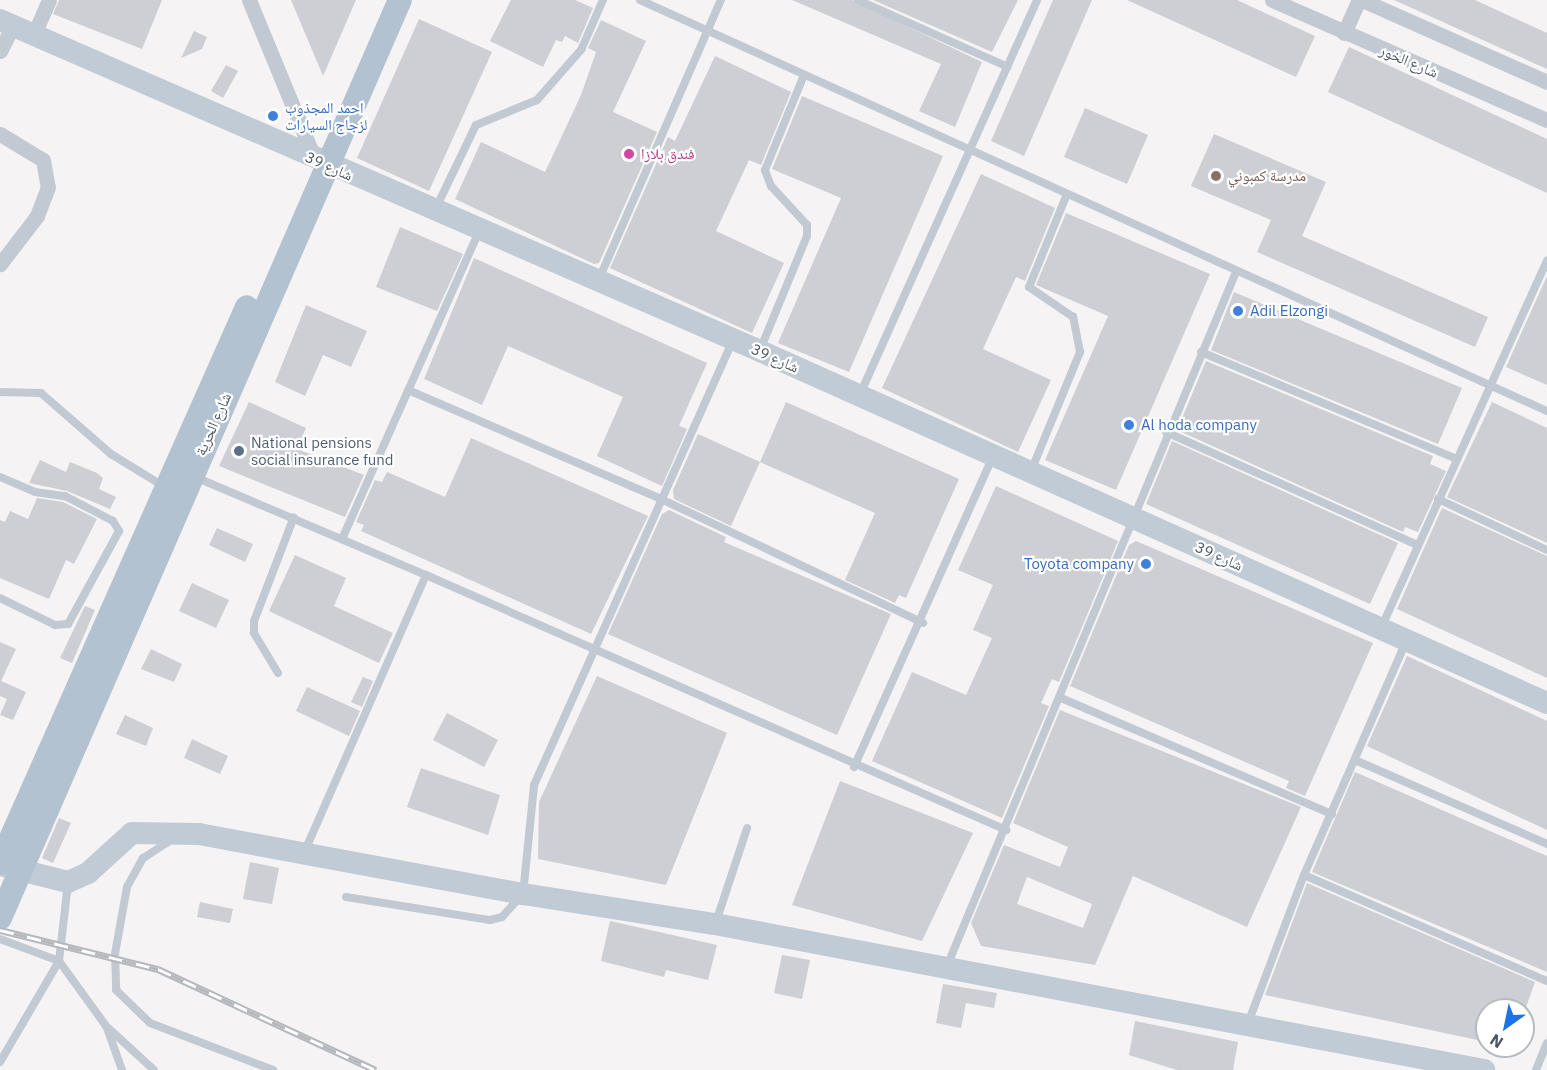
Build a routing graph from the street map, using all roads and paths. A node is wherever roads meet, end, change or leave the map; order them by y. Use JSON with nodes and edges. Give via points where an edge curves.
{"nodes":[{"id":1,"x":49,"y":0,"type":"edge"},
{"id":2,"x":249,"y":0,"type":"edge"},
{"id":3,"x":382,"y":0,"type":"edge"},
{"id":4,"x":400,"y":0,"type":"edge"},
{"id":5,"x":603,"y":0,"type":"edge"},
{"id":6,"x":640,"y":0,"type":"edge"},
{"id":7,"x":721,"y":0,"type":"edge"},
{"id":8,"x":858,"y":0,"type":"edge"},
{"id":9,"x":1037,"y":0,"type":"edge"},
{"id":10,"x":1272,"y":0,"type":"edge"},
{"id":11,"x":1360,"y":0,"type":"edge"},
{"id":12,"x":15,"y":27,"type":"edge"},
{"id":13,"x":708,"y":30,"type":"junction"},
{"id":14,"x":1344,"y":33,"type":"junction"},
{"id":15,"x":0,"y":51,"type":"edge"},
{"id":16,"x":1008,"y":67,"type":"junction"},
{"id":17,"x":804,"y":75,"type":"junction"},
{"id":18,"x":1547,"y":82,"type":"edge"},
{"id":19,"x":1547,"y":120,"type":"edge"},
{"id":20,"x":0,"y":134,"type":"edge"},
{"id":21,"x":973,"y":149,"type":"junction"},
{"id":22,"x":321,"y":163,"type":"junction"},
{"id":23,"x":1067,"y":194,"type":"junction"},
{"id":24,"x":434,"y":212,"type":"junction"},
{"id":25,"x":479,"y":231,"type":"junction"},
{"id":26,"x":1547,"y":261,"type":"edge"},
{"id":27,"x":0,"y":264,"type":"edge"},
{"id":28,"x":1236,"y":272,"type":"junction"},
{"id":29,"x":598,"y":282,"type":"junction"},
{"id":30,"x":734,"y":339,"type":"junction"},
{"id":31,"x":760,"y":351,"type":"junction"},
{"id":32,"x":1201,"y":352,"type":"junction"},
{"id":33,"x":1490,"y":386,"type":"junction"},
{"id":34,"x":408,"y":390,"type":"junction"},
{"id":35,"x":0,"y":392,"type":"edge"},
{"id":36,"x":859,"y":396,"type":"junction"},
{"id":37,"x":1547,"y":411,"type":"edge"},
{"id":38,"x":1166,"y":432,"type":"junction"},
{"id":39,"x":992,"y":459,"type":"junction"},
{"id":40,"x":1456,"y":459,"type":"junction"},
{"id":41,"x":1030,"y":472,"type":"junction"},
{"id":42,"x":191,"y":475,"type":"junction"},
{"id":43,"x":0,"y":477,"type":"edge"},
{"id":44,"x":167,"y":489,"type":"junction"},
{"id":45,"x":661,"y":499,"type":"junction"},
{"id":46,"x":1438,"y":499,"type":"junction"},
{"id":47,"x":294,"y":517,"type":"junction"},
{"id":48,"x":1131,"y":517,"type":"junction"},
{"id":49,"x":342,"y":539,"type":"junction"},
{"id":50,"x":1417,"y":545,"type":"junction"},
{"id":51,"x":1547,"y":550,"type":"edge"},
{"id":52,"x":426,"y":574,"type":"junction"},
{"id":53,"x":0,"y":598,"type":"edge"},
{"id":54,"x":923,"y":623,"type":"junction"},
{"id":55,"x":1381,"y":630,"type":"junction"},
{"id":56,"x":1406,"y":642,"type":"junction"},
{"id":57,"x":593,"y":649,"type":"junction"},
{"id":58,"x":278,"y":674,"type":"dead end"},
{"id":59,"x":1061,"y":698,"type":"junction"},
{"id":60,"x":1547,"y":703,"type":"edge"},
{"id":61,"x":1355,"y":759,"type":"junction"},
{"id":62,"x":854,"y":767,"type":"junction"},
{"id":63,"x":1332,"y":814,"type":"junction"},
{"id":64,"x":747,"y":828,"type":"dead end"},
{"id":65,"x":1006,"y":830,"type":"junction"},
{"id":66,"x":199,"y":834,"type":"junction"},
{"id":67,"x":1547,"y":844,"type":"edge"},
{"id":68,"x":305,"y":852,"type":"junction"},
{"id":69,"x":10,"y":854,"type":"edge"},
{"id":70,"x":1304,"y":875,"type":"junction"},
{"id":71,"x":68,"y":882,"type":"junction"},
{"id":72,"x":523,"y":894,"type":"junction"},
{"id":73,"x":346,"y":897,"type":"dead end"},
{"id":74,"x":0,"y":918,"type":"edge"},
{"id":75,"x":715,"y":924,"type":"junction"},
{"id":76,"x":0,"y":939,"type":"edge"},
{"id":77,"x":59,"y":961,"type":"junction"},
{"id":78,"x":945,"y":970,"type":"junction"},
{"id":79,"x":1547,"y":981,"type":"edge"},
{"id":80,"x":1247,"y":1024,"type":"junction"},
{"id":81,"x":106,"y":1026,"type":"junction"},
{"id":82,"x":1547,"y":1043,"type":"edge"},
{"id":83,"x":0,"y":1062,"type":"edge"},
{"id":84,"x":122,"y":1070,"type":"edge"},
{"id":85,"x":154,"y":1070,"type":"edge"},
{"id":86,"x":273,"y":1070,"type":"edge"},
{"id":87,"x":1484,"y":1070,"type":"edge"},
{"id":88,"x":1536,"y":1070,"type":"edge"}],
"edges":[{"from":1,"to":12,"type":"street"},
{"from":2,"to":22,"type":"street"},
{"from":3,"to":22,"type":"main road","name":"شارع الحرية"},
{"from":4,"to":22,"type":"main road","name":"شارع الحرية"},
{"from":5,"to":24,"type":"lane","via":[[581,50],[537,100],[476,125]]},
{"from":6,"to":13,"type":"lane"},
{"from":7,"to":13,"type":"lane"},
{"from":8,"to":16,"type":"lane"},
{"from":9,"to":16,"type":"lane"},
{"from":10,"to":14,"type":"street","name":"شارع الخور"},
{"from":11,"to":14,"type":"street"},
{"from":11,"to":18,"type":"street"},
{"from":12,"to":15,"type":"street"},
{"from":12,"to":22,"type":"street","name":"شارع 39"},
{"from":13,"to":17,"type":"lane"},
{"from":13,"to":29,"type":"lane"},
{"from":14,"to":19,"type":"street","name":"شارع الخور"},
{"from":16,"to":21,"type":"lane"},
{"from":17,"to":21,"type":"lane"},
{"from":17,"to":31,"type":"lane","via":[[765,170],[771,186],[807,225],[807,236]]},
{"from":20,"to":27,"type":"street","via":[[43,160],[48,187],[37,216]]},
{"from":21,"to":23,"type":"lane"},
{"from":21,"to":36,"type":"lane"},
{"from":22,"to":24,"type":"street","name":"شارع 39"},
{"from":22,"to":42,"type":"main road","name":"شارع الحرية"},
{"from":22,"to":44,"type":"main road","name":"شارع الحرية"},
{"from":23,"to":28,"type":"lane"},
{"from":23,"to":41,"type":"lane","via":[[1029,287],[1073,317],[1080,352]]},
{"from":24,"to":25,"type":"street","name":"شارع 39"},
{"from":25,"to":29,"type":"street","name":"شارع 39"},
{"from":25,"to":34,"type":"lane"},
{"from":26,"to":33,"type":"lane"},
{"from":28,"to":32,"type":"lane"},
{"from":28,"to":33,"type":"lane"},
{"from":29,"to":30,"type":"street","name":"شارع 39"},
{"from":30,"to":31,"type":"street","name":"شارع 39"},
{"from":30,"to":45,"type":"lane"},
{"from":31,"to":36,"type":"street","name":"شارع 39"},
{"from":32,"to":38,"type":"lane"},
{"from":32,"to":40,"type":"lane"},
{"from":33,"to":37,"type":"lane"},
{"from":33,"to":40,"type":"lane"},
{"from":34,"to":45,"type":"lane"},
{"from":34,"to":49,"type":"lane"},
{"from":35,"to":44,"type":"lane","via":[[41,393],[111,454]]},
{"from":36,"to":39,"type":"street","name":"شارع 39"},
{"from":38,"to":48,"type":"lane"},
{"from":38,"to":50,"type":"lane"},
{"from":39,"to":41,"type":"street","name":"شارع 39"},
{"from":39,"to":54,"type":"lane"},
{"from":40,"to":46,"type":"lane"},
{"from":41,"to":48,"type":"street","name":"شارع 39"},
{"from":42,"to":47,"type":"lane"},
{"from":42,"to":69,"type":"main road","name":"شارع الحرية"},
{"from":43,"to":53,"type":"lane","via":[[35,492],[65,496],[113,521],[119,531],[68,624],[55,625]]},
{"from":44,"to":69,"type":"main road","name":"شارع الحرية"},
{"from":45,"to":54,"type":"lane"},
{"from":45,"to":57,"type":"lane"},
{"from":46,"to":50,"type":"lane"},
{"from":46,"to":51,"type":"lane"},
{"from":47,"to":49,"type":"lane"},
{"from":47,"to":58,"type":"lane","via":[[254,621],[254,633]]},
{"from":48,"to":55,"type":"street","name":"شارع 39"},
{"from":48,"to":59,"type":"lane"},
{"from":49,"to":52,"type":"lane"},
{"from":50,"to":55,"type":"lane"},
{"from":52,"to":57,"type":"lane"},
{"from":52,"to":68,"type":"lane"},
{"from":54,"to":62,"type":"lane"},
{"from":55,"to":56,"type":"street","name":"شارع 39"},
{"from":56,"to":60,"type":"street","name":"شارع 39"},
{"from":56,"to":61,"type":"lane"},
{"from":57,"to":62,"type":"lane"},
{"from":57,"to":72,"type":"lane","via":[[534,785]]},
{"from":59,"to":63,"type":"lane"},
{"from":59,"to":65,"type":"lane"},
{"from":61,"to":63,"type":"lane"},
{"from":61,"to":67,"type":"lane"},
{"from":62,"to":65,"type":"lane"},
{"from":63,"to":70,"type":"lane"},
{"from":64,"to":75,"type":"lane"},
{"from":65,"to":78,"type":"lane"},
{"from":66,"to":68,"type":"street"},
{"from":66,"to":71,"type":"street","via":[[132,833],[88,873]]},
{"from":66,"to":86,"type":"lane","via":[[161,844],[135,870],[120,912],[116,990],[150,1023]]},
{"from":68,"to":72,"type":"street"},
{"from":69,"to":71,"type":"street","via":[[37,878]]},
{"from":69,"to":74,"type":"main road"},
{"from":70,"to":79,"type":"lane"},
{"from":70,"to":80,"type":"lane"},
{"from":71,"to":77,"type":"lane"},
{"from":72,"to":73,"type":"lane","via":[[502,917],[490,920]]},
{"from":72,"to":75,"type":"street"},
{"from":75,"to":78,"type":"street"},
{"from":76,"to":77,"type":"lane"},
{"from":77,"to":81,"type":"lane"},
{"from":77,"to":83,"type":"lane"},
{"from":78,"to":80,"type":"street"},
{"from":80,"to":87,"type":"street"},
{"from":81,"to":84,"type":"lane"},
{"from":81,"to":85,"type":"lane"},
{"from":82,"to":88,"type":"lane"}]}
